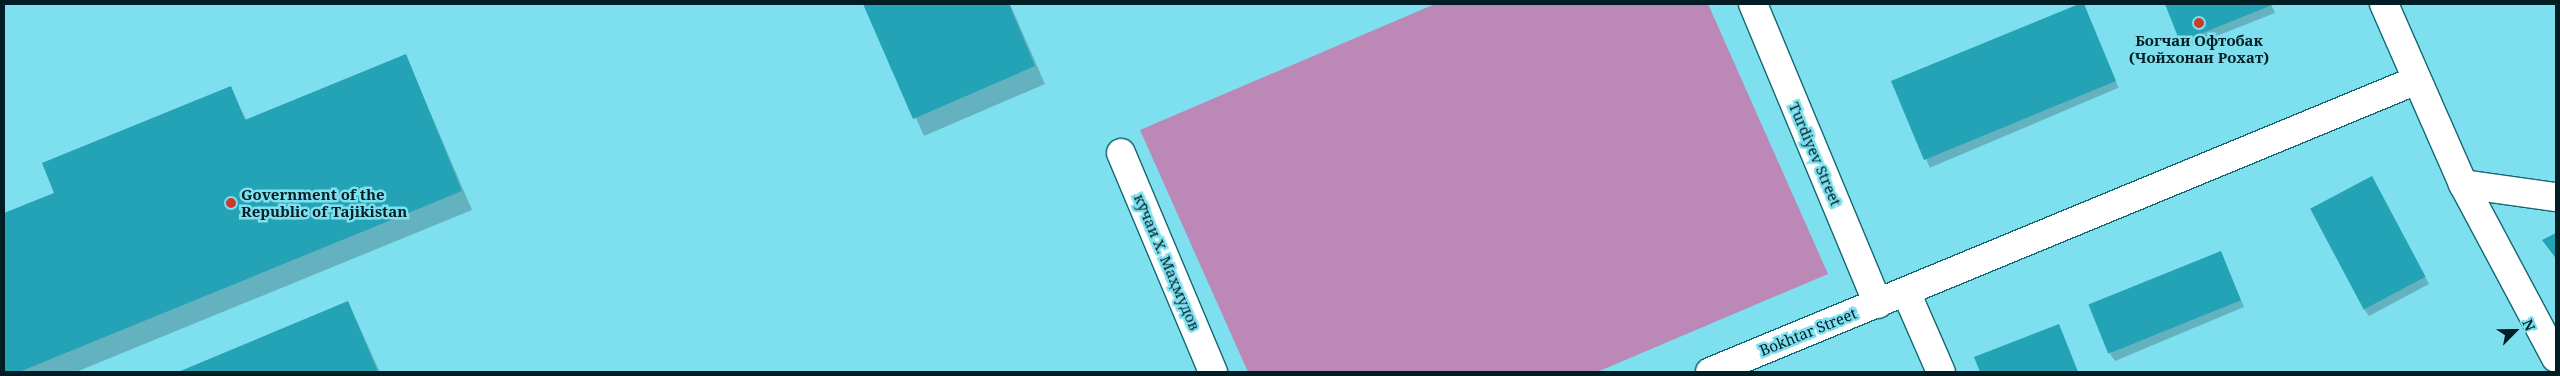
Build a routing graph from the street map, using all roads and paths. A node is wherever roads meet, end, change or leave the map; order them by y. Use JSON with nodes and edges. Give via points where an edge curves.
{"nodes":[{"id":1,"x":1753,"y":4,"type":"edge"},
{"id":2,"x":2384,"y":4,"type":"edge"},
{"id":3,"x":2417,"y":80,"type":"junction"},
{"id":4,"x":1121,"y":153,"type":"dead end"},
{"id":5,"x":2463,"y":184,"type":"junction"},
{"id":6,"x":2556,"y":197,"type":"edge"},
{"id":7,"x":1906,"y":292,"type":"junction"},
{"id":8,"x":1878,"y":304,"type":"junction"},
{"id":9,"x":2556,"y":358,"type":"edge"},
{"id":10,"x":1213,"y":372,"type":"edge"},
{"id":11,"x":1710,"y":372,"type":"edge"},
{"id":12,"x":1941,"y":372,"type":"edge"}],
"edges":[{"from":1,"to":8,"type":"street","name":"Turdiyev Street"},
{"from":2,"to":3,"type":"street"},
{"from":3,"to":5,"type":"street"},
{"from":3,"to":7,"type":"street","name":"Bokhtar Street"},
{"from":4,"to":10,"type":"street","name":"кӯчаи Х. Маҳмудов"},
{"from":5,"to":6,"type":"street"},
{"from":5,"to":9,"type":"street"},
{"from":7,"to":8,"type":"street","name":"Bokhtar Street"},
{"from":7,"to":12,"type":"street"},
{"from":8,"to":11,"type":"street","name":"Bokhtar Street"}]}
